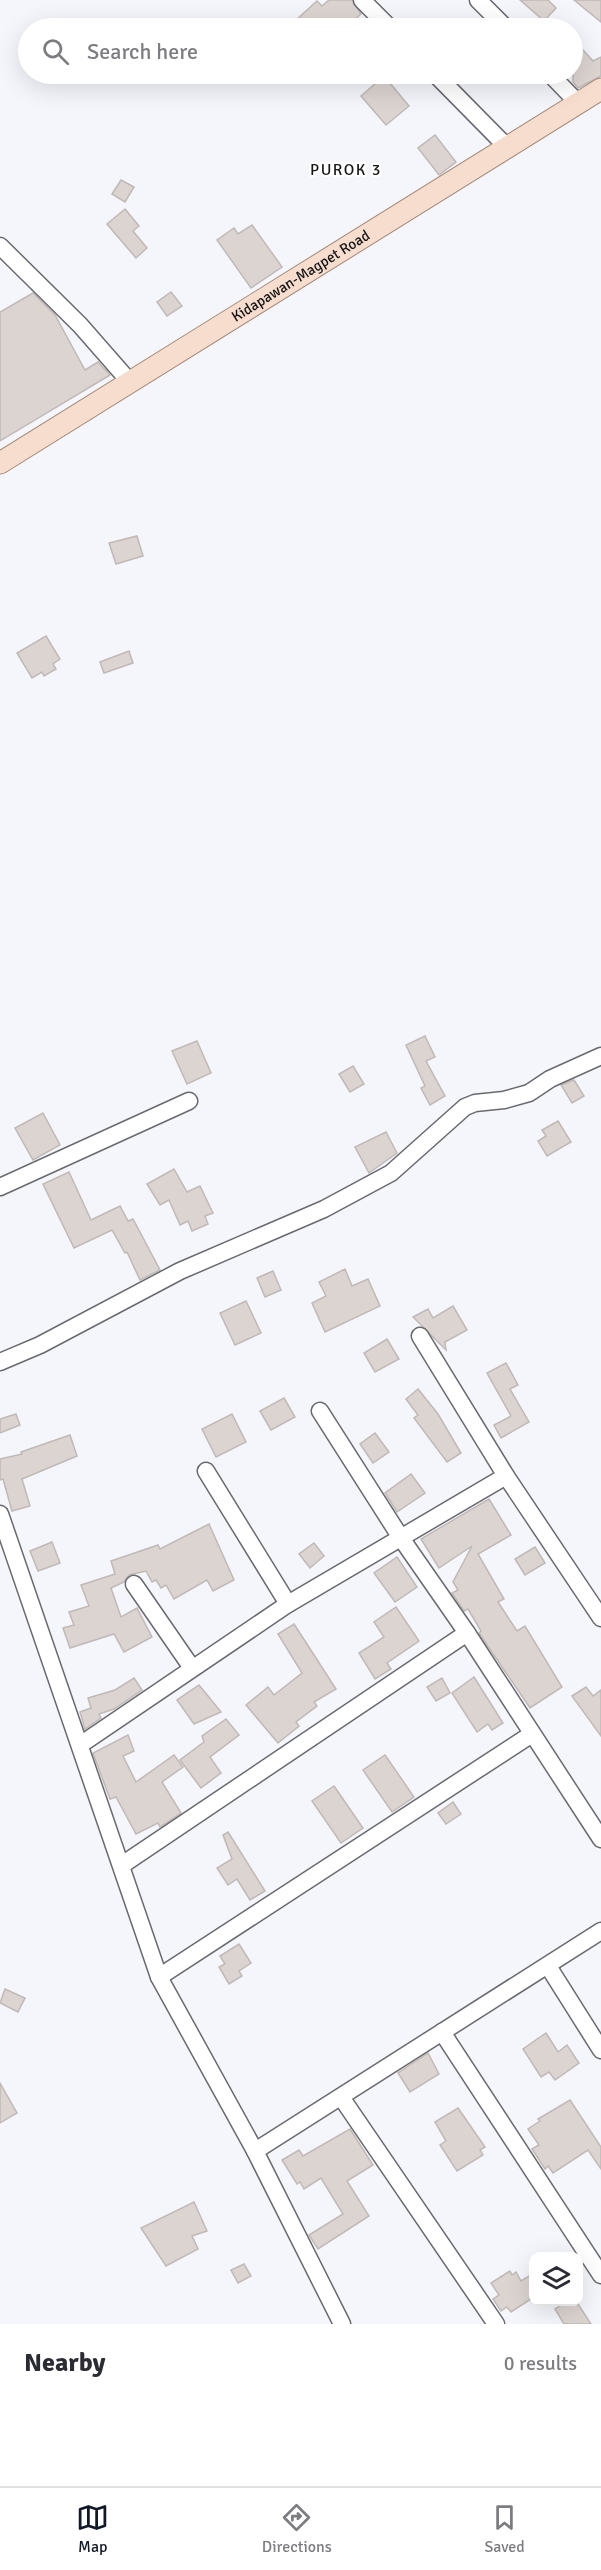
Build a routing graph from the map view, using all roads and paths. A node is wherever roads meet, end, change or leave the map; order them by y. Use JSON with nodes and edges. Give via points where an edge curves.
{"nodes":[{"id":1,"x":362,"y":0,"type":"edge"},
{"id":2,"x":478,"y":0,"type":"edge"},
{"id":3,"x":380,"y":18,"type":"edge"},
{"id":4,"x":496,"y":18,"type":"edge"},
{"id":5,"x":445,"y":84,"type":"edge"},
{"id":6,"x":560,"y":84,"type":"edge"},
{"id":7,"x":601,"y":89,"type":"edge"},
{"id":8,"x":578,"y":103,"type":"junction"},
{"id":9,"x":507,"y":147,"type":"junction"},
{"id":10,"x":0,"y":246,"type":"edge"},
{"id":11,"x":129,"y":381,"type":"junction"},
{"id":12,"x":0,"y":463,"type":"edge"},
{"id":13,"x":601,"y":1056,"type":"edge"},
{"id":14,"x":189,"y":1101,"type":"dead end"},
{"id":15,"x":0,"y":1187,"type":"edge"},
{"id":16,"x":420,"y":1336,"type":"dead end"},
{"id":17,"x":0,"y":1362,"type":"edge"},
{"id":18,"x":320,"y":1412,"type":"dead end"},
{"id":19,"x":206,"y":1471,"type":"dead end"},
{"id":20,"x":506,"y":1476,"type":"junction"},
{"id":21,"x":0,"y":1514,"type":"edge"},
{"id":22,"x":400,"y":1538,"type":"junction"},
{"id":23,"x":134,"y":1584,"type":"dead end"},
{"id":24,"x":288,"y":1604,"type":"junction"},
{"id":25,"x":601,"y":1618,"type":"edge"},
{"id":26,"x":467,"y":1633,"type":"junction"},
{"id":27,"x":192,"y":1668,"type":"junction"},
{"id":28,"x":532,"y":1734,"type":"junction"},
{"id":29,"x":80,"y":1745,"type":"junction"},
{"id":30,"x":601,"y":1839,"type":"edge"},
{"id":31,"x":122,"y":1865,"type":"junction"},
{"id":32,"x":601,"y":1931,"type":"edge"},
{"id":33,"x":548,"y":1966,"type":"junction"},
{"id":34,"x":159,"y":1977,"type":"junction"},
{"id":35,"x":442,"y":2032,"type":"junction"},
{"id":36,"x":601,"y":2050,"type":"edge"},
{"id":37,"x":341,"y":2097,"type":"junction"},
{"id":38,"x":255,"y":2151,"type":"junction"},
{"id":39,"x":601,"y":2275,"type":"edge"},
{"id":40,"x":342,"y":2324,"type":"edge"},
{"id":41,"x":496,"y":2324,"type":"edge"}],
"edges":[{"from":1,"to":3,"type":"street"},
{"from":2,"to":4,"type":"street"},
{"from":5,"to":9,"type":"street"},
{"from":6,"to":8,"type":"street"},
{"from":7,"to":8,"type":"main road","name":"Kidapawan-Magpet Road"},
{"from":8,"to":9,"type":"main road","name":"Kidapawan-Magpet Road"},
{"from":9,"to":11,"type":"main road","name":"Kidapawan-Magpet Road"},
{"from":10,"to":11,"type":"street"},
{"from":11,"to":12,"type":"main road","name":"Kidapawan-Magpet Road"},
{"from":13,"to":17,"type":"street","via":[[529,1093],[465,1107],[390,1173],[324,1209],[180,1271]]},
{"from":14,"to":15,"type":"street"},
{"from":16,"to":20,"type":"street"},
{"from":18,"to":22,"type":"street"},
{"from":19,"to":24,"type":"street"},
{"from":20,"to":22,"type":"street"},
{"from":20,"to":25,"type":"street"},
{"from":21,"to":29,"type":"street"},
{"from":22,"to":24,"type":"street"},
{"from":22,"to":26,"type":"street"},
{"from":23,"to":27,"type":"street"},
{"from":24,"to":27,"type":"street"},
{"from":26,"to":28,"type":"street"},
{"from":26,"to":31,"type":"street"},
{"from":27,"to":29,"type":"street"},
{"from":28,"to":30,"type":"street"},
{"from":28,"to":34,"type":"street"},
{"from":29,"to":31,"type":"street"},
{"from":31,"to":34,"type":"street"},
{"from":32,"to":33,"type":"street"},
{"from":33,"to":35,"type":"street"},
{"from":33,"to":36,"type":"street"},
{"from":34,"to":38,"type":"street"},
{"from":35,"to":37,"type":"street"},
{"from":35,"to":39,"type":"street"},
{"from":37,"to":38,"type":"street"},
{"from":37,"to":41,"type":"street"},
{"from":38,"to":40,"type":"street"}]}
